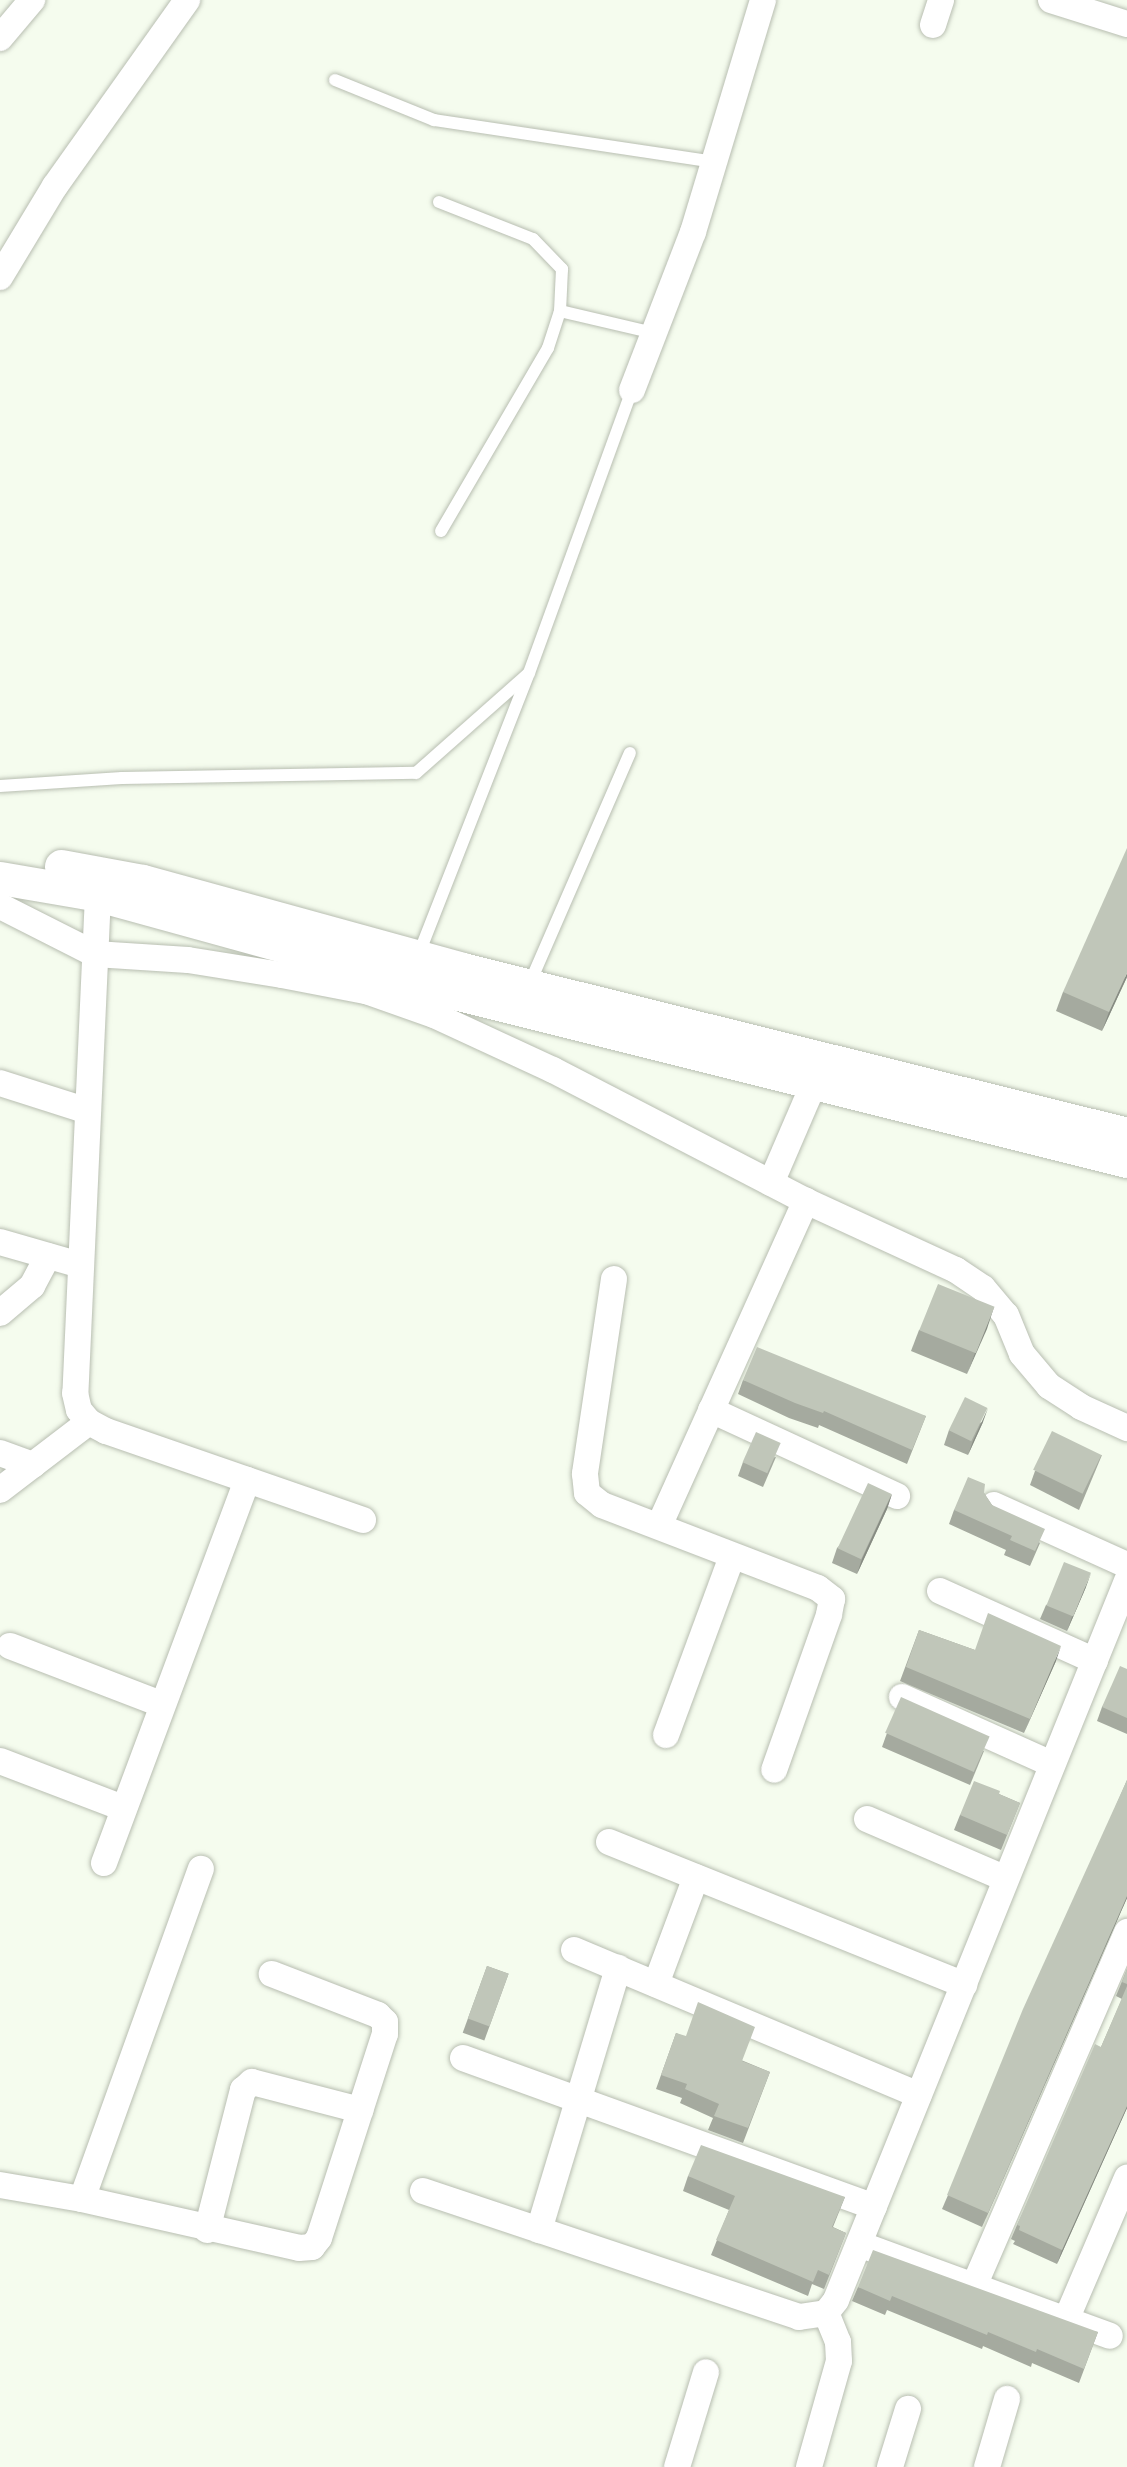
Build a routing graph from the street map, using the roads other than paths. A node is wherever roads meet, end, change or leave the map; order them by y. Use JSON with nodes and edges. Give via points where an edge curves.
{"nodes":[{"id":1,"x":32,"y":0,"type":"edge"},
{"id":2,"x":187,"y":0,"type":"edge"},
{"id":3,"x":763,"y":0,"type":"edge"},
{"id":4,"x":941,"y":0,"type":"edge"},
{"id":5,"x":1051,"y":0,"type":"edge"},
{"id":6,"x":1127,"y":24,"type":"edge"},
{"id":7,"x":933,"y":26,"type":"dead end"},
{"id":8,"x":0,"y":38,"type":"edge"},
{"id":9,"x":335,"y":80,"type":"dead end"},
{"id":10,"x":714,"y":162,"type":"junction"},
{"id":11,"x":439,"y":202,"type":"dead end"},
{"id":12,"x":0,"y":277,"type":"edge"},
{"id":13,"x":560,"y":311,"type":"junction"},
{"id":14,"x":654,"y":333,"type":"junction"},
{"id":15,"x":632,"y":390,"type":"joint"},
{"id":16,"x":441,"y":531,"type":"dead end"},
{"id":17,"x":529,"y":673,"type":"junction"},
{"id":18,"x":630,"y":753,"type":"dead end"},
{"id":19,"x":0,"y":786,"type":"edge"},
{"id":20,"x":0,"y":857,"type":"edge"},
{"id":21,"x":0,"y":878,"type":"edge"},
{"id":22,"x":98,"y":895,"type":"junction"},
{"id":23,"x":0,"y":906,"type":"edge"},
{"id":24,"x":95,"y":954,"type":"junction"},
{"id":25,"x":417,"y":956,"type":"junction"},
{"id":26,"x":529,"y":985,"type":"junction"},
{"id":27,"x":815,"y":1081,"type":"junction"},
{"id":28,"x":0,"y":1083,"type":"edge"},
{"id":29,"x":88,"y":1111,"type":"junction"},
{"id":30,"x":1127,"y":1134,"type":"edge"},
{"id":31,"x":1127,"y":1161,"type":"edge"},
{"id":32,"x":771,"y":1183,"type":"junction"},
{"id":33,"x":806,"y":1201,"type":"junction"},
{"id":34,"x":0,"y":1242,"type":"edge"},
{"id":35,"x":48,"y":1256,"type":"junction"},
{"id":36,"x":80,"y":1265,"type":"junction"},
{"id":37,"x":614,"y":1279,"type":"dead end"},
{"id":38,"x":0,"y":1312,"type":"edge"},
{"id":39,"x":711,"y":1410,"type":"junction"},
{"id":40,"x":89,"y":1422,"type":"junction"},
{"id":41,"x":1127,"y":1428,"type":"edge"},
{"id":42,"x":0,"y":1453,"type":"edge"},
{"id":43,"x":33,"y":1465,"type":"junction"},
{"id":44,"x":247,"y":1480,"type":"junction"},
{"id":45,"x":0,"y":1490,"type":"edge"},
{"id":46,"x":897,"y":1496,"type":"dead end"},
{"id":47,"x":994,"y":1505,"type":"edge"},
{"id":48,"x":363,"y":1520,"type":"dead end"},
{"id":49,"x":659,"y":1526,"type":"junction"},
{"id":50,"x":732,"y":1557,"type":"junction"},
{"id":51,"x":1127,"y":1564,"type":"edge"},
{"id":52,"x":1127,"y":1581,"type":"edge"},
{"id":53,"x":940,"y":1591,"type":"dead end"},
{"id":54,"x":10,"y":1646,"type":"dead end"},
{"id":55,"x":1095,"y":1661,"type":"junction"},
{"id":56,"x":902,"y":1697,"type":"edge"},
{"id":57,"x":161,"y":1704,"type":"junction"},
{"id":58,"x":666,"y":1735,"type":"dead end"},
{"id":59,"x":0,"y":1761,"type":"edge"},
{"id":60,"x":1052,"y":1764,"type":"junction"},
{"id":61,"x":774,"y":1770,"type":"dead end"},
{"id":62,"x":123,"y":1808,"type":"junction"},
{"id":63,"x":867,"y":1819,"type":"dead end"},
{"id":64,"x":609,"y":1842,"type":"dead end"},
{"id":65,"x":104,"y":1863,"type":"dead end"},
{"id":66,"x":201,"y":1869,"type":"dead end"},
{"id":67,"x":696,"y":1877,"type":"junction"},
{"id":68,"x":1006,"y":1879,"type":"junction"},
{"id":69,"x":1127,"y":1932,"type":"edge"},
{"id":70,"x":574,"y":1950,"type":"dead end"},
{"id":71,"x":618,"y":1968,"type":"junction"},
{"id":72,"x":272,"y":1974,"type":"dead end"},
{"id":73,"x":656,"y":1984,"type":"junction"},
{"id":74,"x":964,"y":1985,"type":"junction"},
{"id":75,"x":463,"y":2058,"type":"dead end"},
{"id":76,"x":919,"y":2095,"type":"junction"},
{"id":77,"x":579,"y":2099,"type":"junction"},
{"id":78,"x":360,"y":2110,"type":"junction"},
{"id":79,"x":1127,"y":2178,"type":"edge"},
{"id":80,"x":0,"y":2185,"type":"edge"},
{"id":81,"x":423,"y":2191,"type":"dead end"},
{"id":82,"x":82,"y":2199,"type":"junction"},
{"id":83,"x":874,"y":2207,"type":"junction"},
{"id":84,"x":207,"y":2230,"type":"junction"},
{"id":85,"x":539,"y":2230,"type":"junction"},
{"id":86,"x":859,"y":2244,"type":"junction"},
{"id":87,"x":974,"y":2286,"type":"junction"},
{"id":88,"x":826,"y":2313,"type":"junction"},
{"id":89,"x":1066,"y":2320,"type":"junction"},
{"id":90,"x":1110,"y":2336,"type":"dead end"},
{"id":91,"x":706,"y":2372,"type":"dead end"},
{"id":92,"x":1007,"y":2399,"type":"dead end"},
{"id":93,"x":908,"y":2409,"type":"dead end"},
{"id":94,"x":677,"y":2467,"type":"edge"},
{"id":95,"x":809,"y":2467,"type":"edge"},
{"id":96,"x":890,"y":2467,"type":"edge"},
{"id":97,"x":987,"y":2467,"type":"edge"}],
"edges":[{"from":1,"to":8,"type":"street"},
{"from":2,"to":12,"type":"street","via":[[55,186]]},
{"from":3,"to":10,"type":"street"},
{"from":4,"to":7,"type":"street"},
{"from":5,"to":6,"type":"street"},
{"from":9,"to":10,"type":"lane","via":[[434,120]]},
{"from":10,"to":14,"type":"street"},
{"from":11,"to":13,"type":"lane","via":[[533,239],[562,269]]},
{"from":13,"to":14,"type":"lane"},
{"from":13,"to":16,"type":"lane","via":[[548,348]]},
{"from":14,"to":15,"type":"street"},
{"from":15,"to":17,"type":"lane"},
{"from":17,"to":19,"type":"lane","via":[[415,774],[122,778]]},
{"from":17,"to":25,"type":"lane"},
{"from":18,"to":26,"type":"lane"},
{"from":20,"to":25,"type":"street","via":[[143,881]]},
{"from":21,"to":22,"type":"street"},
{"from":22,"to":24,"type":"street"},
{"from":22,"to":27,"type":"street","via":[[455,993]]},
{"from":23,"to":24,"type":"street"},
{"from":24,"to":29,"type":"street"},
{"from":24,"to":32,"type":"street","via":[[188,960],[366,991],[434,1015],[552,1070]]},
{"from":25,"to":26,"type":"street"},
{"from":26,"to":30,"type":"street"},
{"from":27,"to":31,"type":"street"},
{"from":27,"to":32,"type":"street"},
{"from":28,"to":29,"type":"street"},
{"from":29,"to":36,"type":"street"},
{"from":32,"to":33,"type":"street"},
{"from":33,"to":39,"type":"street"},
{"from":33,"to":41,"type":"street","via":[[956,1270],[983,1288],[1006,1315],[1022,1353],[1049,1386]]},
{"from":34,"to":35,"type":"street"},
{"from":35,"to":36,"type":"street"},
{"from":35,"to":38,"type":"street","via":[[32,1286]]},
{"from":36,"to":40,"type":"street","via":[[75,1393],[79,1410]]},
{"from":37,"to":49,"type":"street","via":[[585,1474],[587,1493],[602,1505]]},
{"from":39,"to":46,"type":"street"},
{"from":39,"to":49,"type":"street"},
{"from":40,"to":43,"type":"street"},
{"from":40,"to":44,"type":"street","via":[[106,1432]]},
{"from":42,"to":43,"type":"street"},
{"from":43,"to":45,"type":"street"},
{"from":44,"to":48,"type":"street"},
{"from":44,"to":57,"type":"street"},
{"from":47,"to":51,"type":"street"},
{"from":49,"to":50,"type":"street"},
{"from":50,"to":58,"type":"street"},
{"from":50,"to":61,"type":"street","via":[[818,1588],[832,1599]]},
{"from":52,"to":55,"type":"street"},
{"from":53,"to":55,"type":"street"},
{"from":54,"to":57,"type":"street"},
{"from":55,"to":60,"type":"street"},
{"from":56,"to":60,"type":"street"},
{"from":57,"to":62,"type":"street"},
{"from":59,"to":62,"type":"street"},
{"from":60,"to":68,"type":"street"},
{"from":62,"to":65,"type":"street"},
{"from":63,"to":68,"type":"street"},
{"from":64,"to":67,"type":"street"},
{"from":66,"to":82,"type":"street"},
{"from":67,"to":73,"type":"street"},
{"from":67,"to":74,"type":"street"},
{"from":68,"to":74,"type":"street"},
{"from":69,"to":87,"type":"street"},
{"from":70,"to":71,"type":"street"},
{"from":71,"to":73,"type":"street"},
{"from":71,"to":77,"type":"street"},
{"from":72,"to":78,"type":"street","via":[[378,2015],[385,2022]]},
{"from":73,"to":76,"type":"street"},
{"from":74,"to":76,"type":"street"},
{"from":75,"to":77,"type":"street"},
{"from":76,"to":83,"type":"street"},
{"from":77,"to":83,"type":"street"},
{"from":77,"to":85,"type":"street"},
{"from":78,"to":84,"type":"street","via":[[319,2238],[312,2247]]},
{"from":78,"to":84,"type":"street","via":[[252,2082],[243,2090]]},
{"from":79,"to":89,"type":"street"},
{"from":80,"to":82,"type":"street"},
{"from":81,"to":85,"type":"street"},
{"from":82,"to":84,"type":"street"},
{"from":83,"to":86,"type":"street"},
{"from":85,"to":88,"type":"street","via":[[799,2317]]},
{"from":86,"to":87,"type":"street"},
{"from":86,"to":88,"type":"street"},
{"from":87,"to":89,"type":"street"},
{"from":88,"to":95,"type":"street","via":[[838,2342],[839,2361]]},
{"from":89,"to":90,"type":"street"},
{"from":91,"to":94,"type":"street"},
{"from":92,"to":97,"type":"street"},
{"from":93,"to":96,"type":"street"}]}
